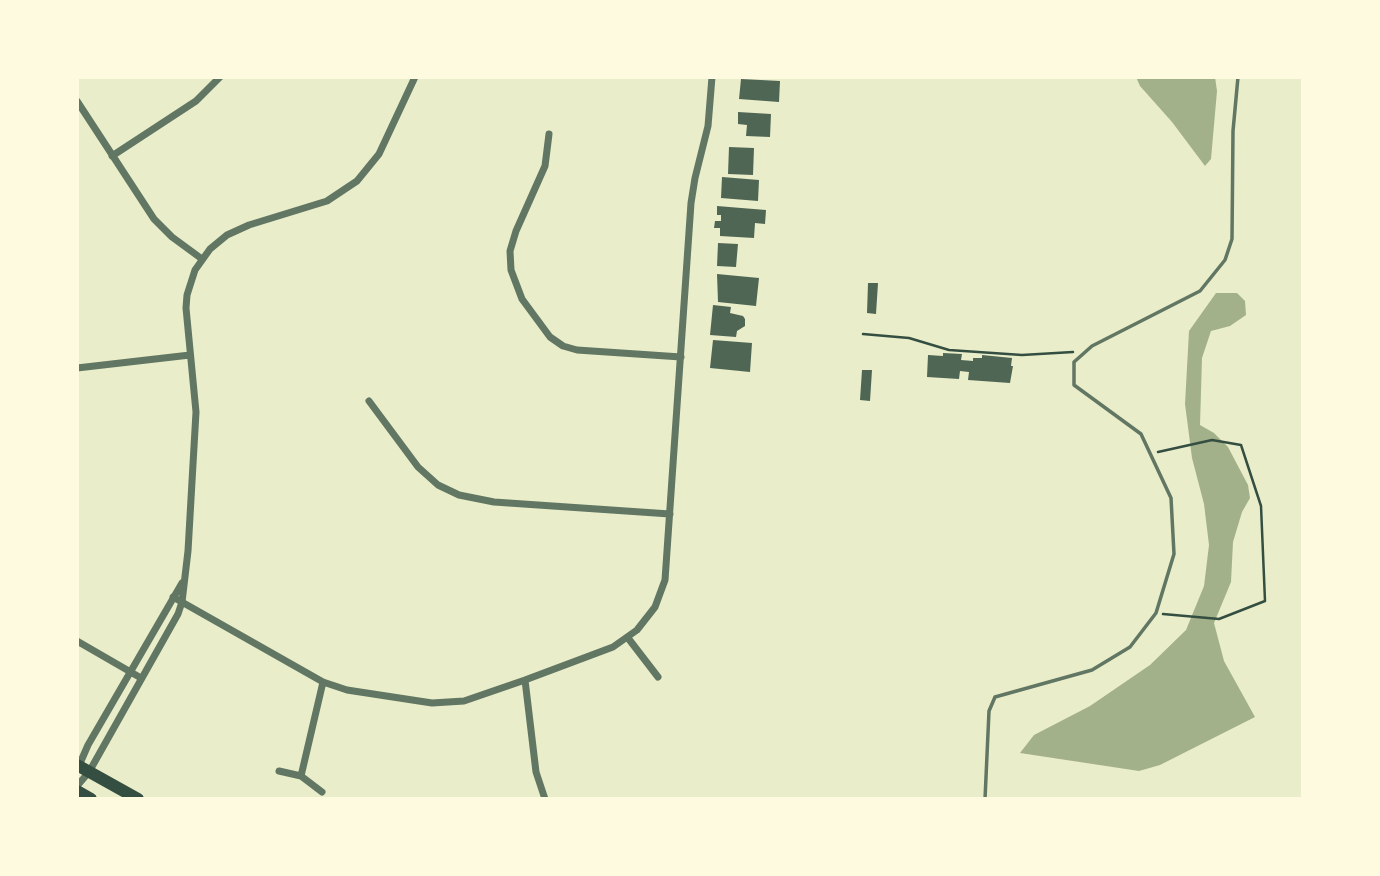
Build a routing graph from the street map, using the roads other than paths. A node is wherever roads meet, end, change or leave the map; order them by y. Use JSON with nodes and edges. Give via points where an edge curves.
{"nodes":[{"id":1,"x":220,"y":77,"type":"edge"},
{"id":2,"x":415,"y":77,"type":"edge"},
{"id":3,"x":712,"y":77,"type":"edge"},
{"id":4,"x":1238,"y":77,"type":"edge"},
{"id":5,"x":77,"y":101,"type":"edge"},
{"id":6,"x":549,"y":134,"type":"dead end"},
{"id":7,"x":112,"y":156,"type":"junction"},
{"id":8,"x":202,"y":259,"type":"junction"},
{"id":9,"x":190,"y":355,"type":"junction"},
{"id":10,"x":681,"y":357,"type":"junction"},
{"id":11,"x":77,"y":368,"type":"edge"},
{"id":12,"x":369,"y":401,"type":"dead end"},
{"id":13,"x":670,"y":514,"type":"junction"},
{"id":14,"x":183,"y":582,"type":"junction"},
{"id":15,"x":173,"y":597,"type":"junction"},
{"id":16,"x":182,"y":602,"type":"junction"},
{"id":17,"x":628,"y":638,"type":"junction"},
{"id":18,"x":77,"y":641,"type":"edge"},
{"id":19,"x":130,"y":671,"type":"junction"},
{"id":20,"x":658,"y":677,"type":"dead end"},
{"id":21,"x":141,"y":678,"type":"junction"},
{"id":22,"x":525,"y":680,"type":"junction"},
{"id":23,"x":323,"y":682,"type":"junction"},
{"id":24,"x":80,"y":769,"type":"edge"},
{"id":25,"x":279,"y":771,"type":"dead end"},
{"id":26,"x":301,"y":776,"type":"junction"},
{"id":27,"x":77,"y":789,"type":"edge"},
{"id":28,"x":322,"y":792,"type":"dead end"},
{"id":29,"x":91,"y":799,"type":"edge"},
{"id":30,"x":138,"y":799,"type":"edge"},
{"id":31,"x":545,"y":799,"type":"edge"},
{"id":32,"x":985,"y":799,"type":"edge"}],
"edges":[{"from":1,"to":7,"type":"street","via":[[196,101]]},
{"from":2,"to":8,"type":"street","via":[[379,154],[349,189],[315,206],[236,230]]},
{"from":3,"to":10,"type":"street","via":[[708,126],[693,190]]},
{"from":4,"to":32,"type":"lane","via":[[1231,239],[1225,260],[1200,291],[1092,346],[1074,362],[1074,385],[1141,434],[1171,498],[1174,554],[1156,613],[1130,647],[1092,670],[995,697],[989,711]]},
{"from":5,"to":7,"type":"street"},
{"from":6,"to":10,"type":"street","via":[[545,166],[510,251],[511,270],[522,299],[550,337],[563,346]]},
{"from":7,"to":8,"type":"street","via":[[154,219]]},
{"from":8,"to":9,"type":"street","via":[[187,295]]},
{"from":9,"to":11,"type":"street"},
{"from":9,"to":14,"type":"street","via":[[196,412]]},
{"from":10,"to":13,"type":"street"},
{"from":12,"to":13,"type":"street","via":[[418,467],[458,495],[494,502]]},
{"from":13,"to":17,"type":"street","via":[[661,593],[647,619]]},
{"from":14,"to":15,"type":"street"},
{"from":14,"to":16,"type":"street"},
{"from":15,"to":16,"type":"street"},
{"from":15,"to":19,"type":"street"},
{"from":16,"to":21,"type":"street"},
{"from":16,"to":23,"type":"street"},
{"from":17,"to":20,"type":"street"},
{"from":17,"to":22,"type":"street"},
{"from":18,"to":19,"type":"street"},
{"from":19,"to":21,"type":"street"},
{"from":19,"to":24,"type":"street"},
{"from":21,"to":24,"type":"street"},
{"from":22,"to":23,"type":"street","via":[[442,703],[369,694]]},
{"from":22,"to":31,"type":"street","via":[[536,772]]},
{"from":23,"to":26,"type":"street"},
{"from":24,"to":27,"type":"street"},
{"from":24,"to":30,"type":"highway"},
{"from":25,"to":26,"type":"street"},
{"from":26,"to":28,"type":"street"},
{"from":27,"to":29,"type":"highway"}]}
